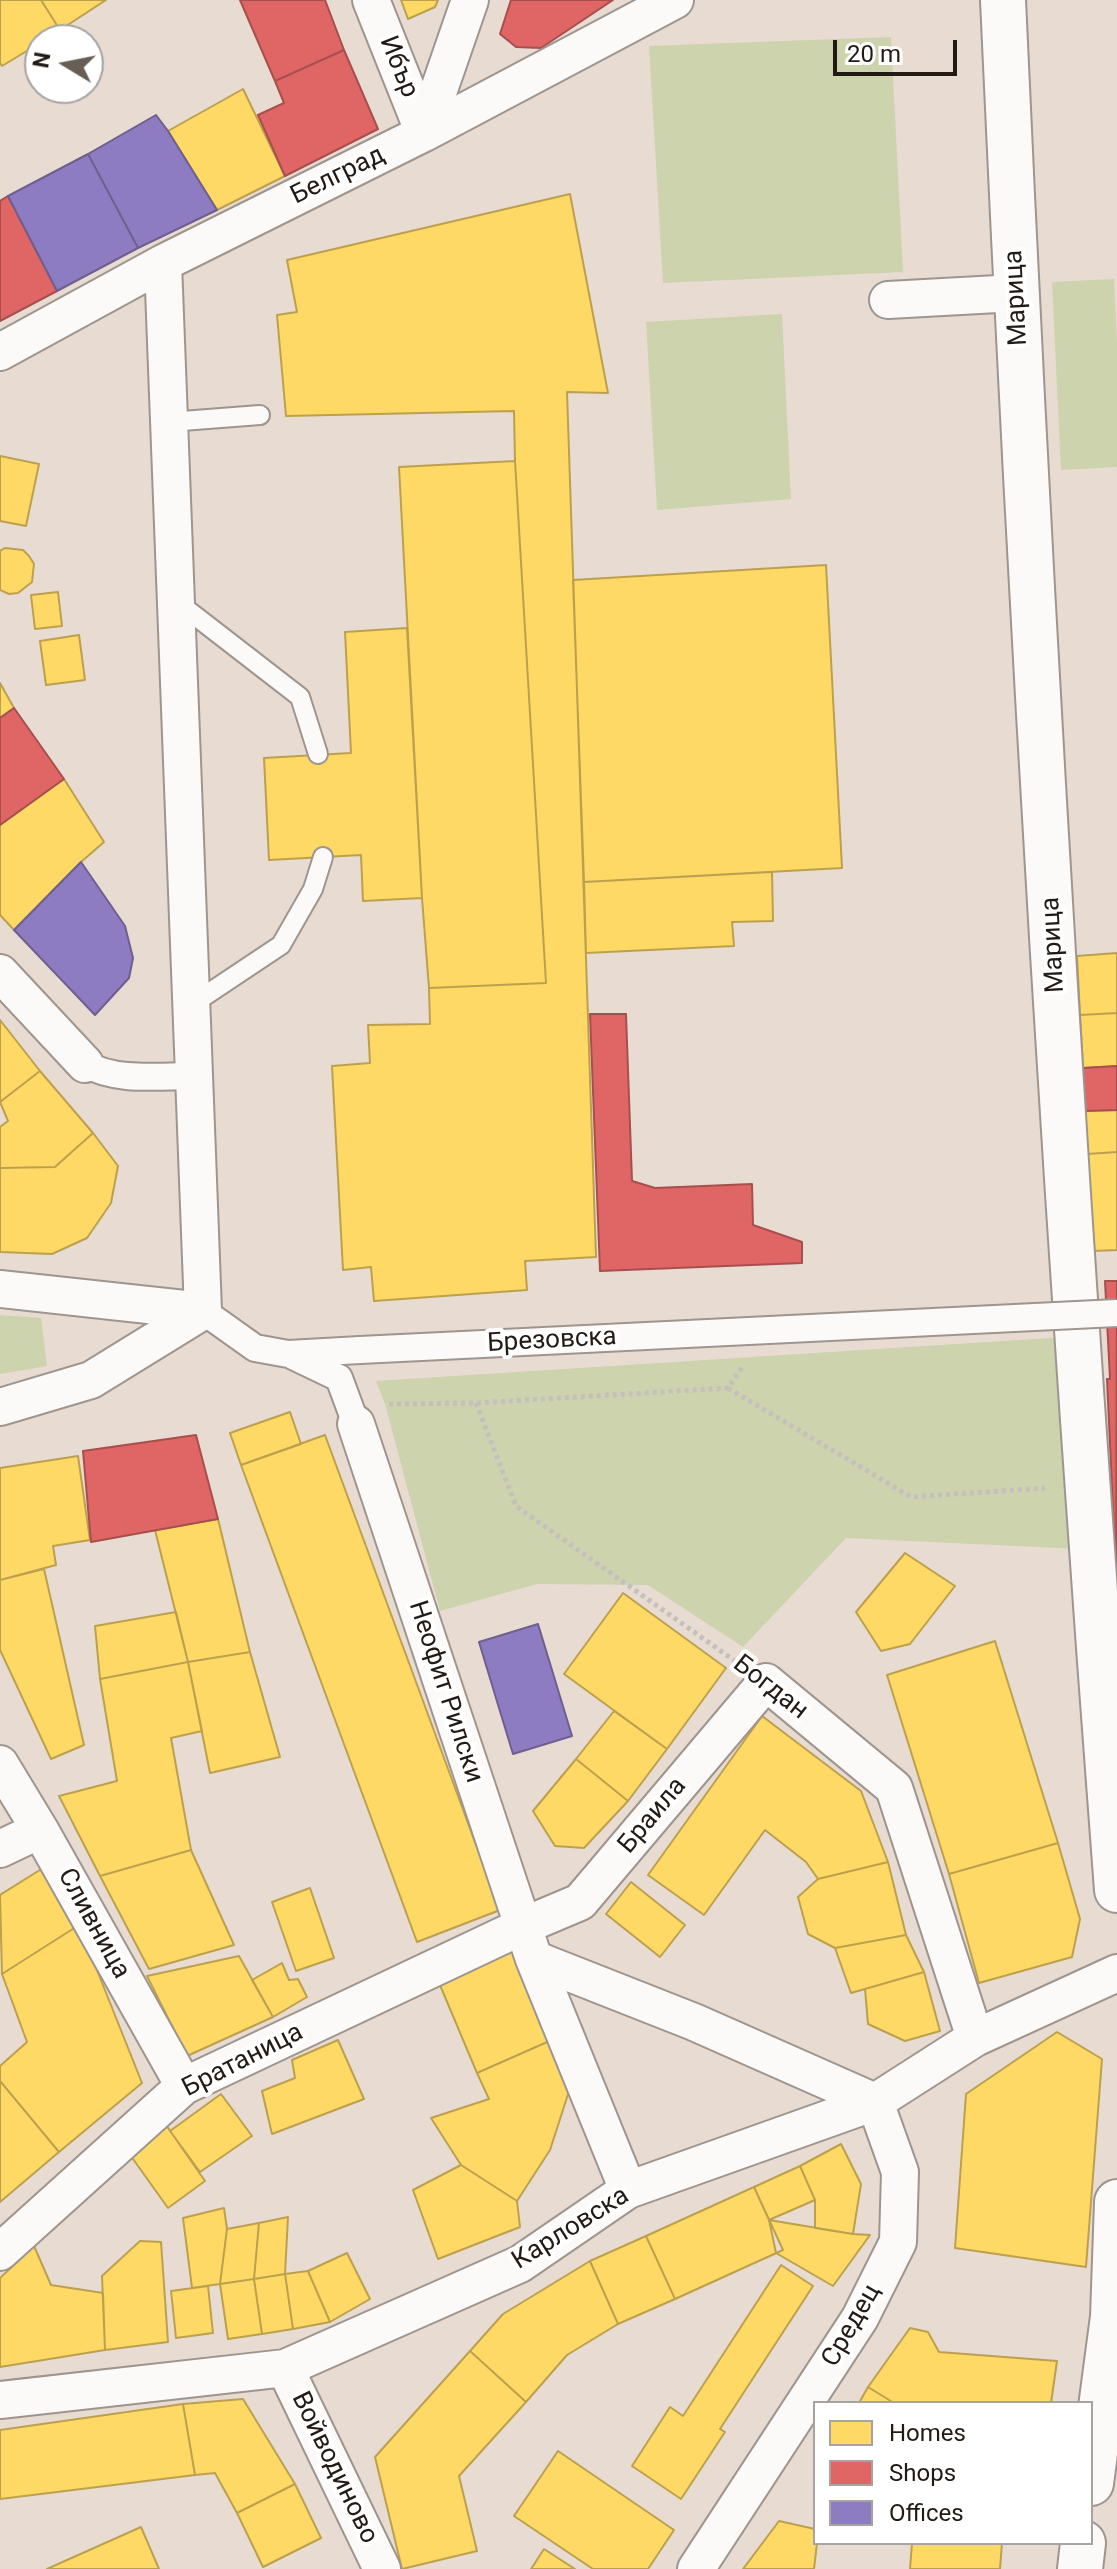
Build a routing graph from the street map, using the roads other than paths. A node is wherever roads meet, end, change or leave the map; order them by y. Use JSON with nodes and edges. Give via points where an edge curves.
{"nodes":[{"id":1,"x":371,"y":0,"type":"edge"},
{"id":2,"x":470,"y":0,"type":"edge"},
{"id":3,"x":675,"y":0,"type":"edge"},
{"id":4,"x":1003,"y":0,"type":"edge"},
{"id":5,"x":424,"y":133,"type":"junction"},
{"id":6,"x":163,"y":263,"type":"junction"},
{"id":7,"x":1016,"y":293,"type":"junction"},
{"id":8,"x":888,"y":300,"type":"dead end"},
{"id":9,"x":0,"y":352,"type":"edge"},
{"id":10,"x":260,"y":415,"type":"dead end"},
{"id":11,"x":169,"y":422,"type":"junction"},
{"id":12,"x":176,"y":601,"type":"junction"},
{"id":13,"x":318,"y":754,"type":"dead end"},
{"id":14,"x":323,"y":857,"type":"dead end"},
{"id":15,"x":0,"y":973,"type":"edge"},
{"id":16,"x":191,"y":1005,"type":"junction"},
{"id":17,"x":85,"y":1064,"type":"joint"},
{"id":18,"x":194,"y":1076,"type":"junction"},
{"id":19,"x":0,"y":1289,"type":"edge"},
{"id":20,"x":203,"y":1311,"type":"junction"},
{"id":21,"x":1117,"y":1313,"type":"edge"},
{"id":22,"x":288,"y":1354,"type":"junction"},
{"id":23,"x":0,"y":1407,"type":"edge"},
{"id":24,"x":356,"y":1424,"type":"joint"},
{"id":25,"x":766,"y":1682,"type":"joint"},
{"id":26,"x":0,"y":1764,"type":"edge"},
{"id":27,"x":40,"y":1830,"type":"junction"},
{"id":28,"x":0,"y":1849,"type":"edge"},
{"id":29,"x":1117,"y":1890,"type":"edge"},
{"id":30,"x":528,"y":1942,"type":"junction"},
{"id":31,"x":1117,"y":1973,"type":"edge"},
{"id":32,"x":975,"y":2038,"type":"junction"},
{"id":33,"x":184,"y":2086,"type":"junction"},
{"id":34,"x":875,"y":2102,"type":"junction"},
{"id":35,"x":628,"y":2190,"type":"junction"},
{"id":36,"x":1117,"y":2202,"type":"edge"},
{"id":37,"x":0,"y":2252,"type":"edge"},
{"id":38,"x":285,"y":2368,"type":"junction"},
{"id":39,"x":0,"y":2400,"type":"edge"},
{"id":40,"x":1093,"y":2468,"type":"edge"},
{"id":41,"x":1083,"y":2545,"type":"edge"},
{"id":42,"x":371,"y":2566,"type":"edge"},
{"id":43,"x":696,"y":2569,"type":"edge"},
{"id":44,"x":1080,"y":2569,"type":"edge"}],
"edges":[{"from":1,"to":5,"type":"street","name":"Ибър"},
{"from":2,"to":5,"type":"street"},
{"from":3,"to":5,"type":"street","name":"Белград"},
{"from":4,"to":7,"type":"street","name":"Марица"},
{"from":5,"to":6,"type":"street","name":"Белград"},
{"from":6,"to":9,"type":"street","name":"Белград"},
{"from":6,"to":11,"type":"street"},
{"from":7,"to":8,"type":"street"},
{"from":7,"to":29,"type":"street","name":"Марица","via":[[1086,1487]]},
{"from":10,"to":11,"type":"lane"},
{"from":11,"to":12,"type":"street"},
{"from":12,"to":13,"type":"lane","via":[[300,697]]},
{"from":12,"to":16,"type":"street"},
{"from":14,"to":16,"type":"lane","via":[[313,889],[281,945]]},
{"from":15,"to":17,"type":"street"},
{"from":16,"to":18,"type":"street"},
{"from":17,"to":18,"type":"street","via":[[122,1076]]},
{"from":18,"to":20,"type":"street"},
{"from":19,"to":20,"type":"street","name":"Брезовска"},
{"from":20,"to":22,"type":"street","name":"Брезовска","via":[[255,1348]]},
{"from":20,"to":23,"type":"street","via":[[91,1380]]},
{"from":21,"to":22,"type":"street","name":"Брезовска","bridge":true},
{"from":22,"to":24,"type":"street","via":[[339,1378]]},
{"from":24,"to":30,"type":"street","name":"Неофит Рилски"},
{"from":25,"to":30,"type":"street","name":"Браила","via":[[580,1902]]},
{"from":25,"to":32,"type":"street","name":"Богдан","via":[[894,1788]]},
{"from":26,"to":27,"type":"street","name":"Сливница"},
{"from":27,"to":28,"type":"street"},
{"from":27,"to":33,"type":"street","name":"Сливница"},
{"from":30,"to":33,"type":"street","name":"Братаница"},
{"from":30,"to":34,"type":"street"},
{"from":30,"to":35,"type":"street","name":"Неофит Рилски"},
{"from":31,"to":32,"type":"street","name":"Карловска"},
{"from":32,"to":34,"type":"street","name":"Карловска"},
{"from":33,"to":37,"type":"street","name":"Братаница"},
{"from":34,"to":35,"type":"street","name":"Карловска"},
{"from":34,"to":43,"type":"street","name":"Средец","via":[[900,2172],[898,2242],[860,2318]]},
{"from":35,"to":38,"type":"street","name":"Карловска","via":[[520,2264]]},
{"from":36,"to":40,"type":"street","via":[[1113,2317]]},
{"from":38,"to":39,"type":"street","name":"Карловска"},
{"from":38,"to":42,"type":"street","name":"Войводиново"},
{"from":41,"to":44,"type":"street"}]}
